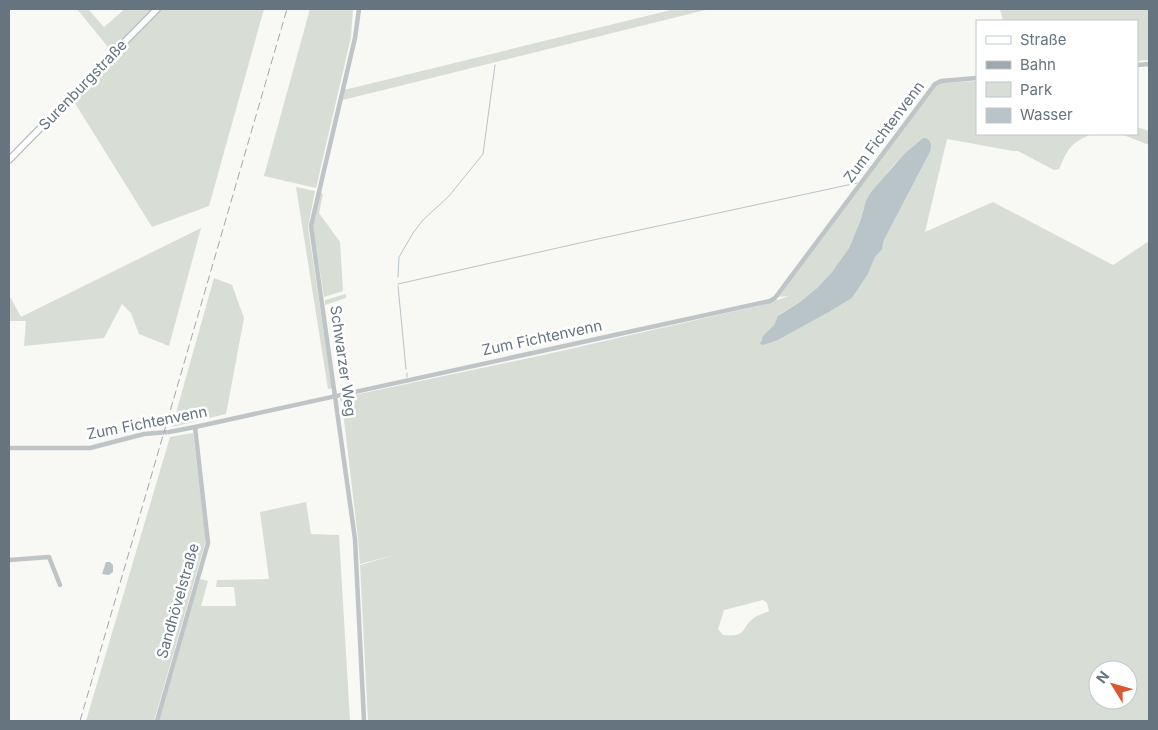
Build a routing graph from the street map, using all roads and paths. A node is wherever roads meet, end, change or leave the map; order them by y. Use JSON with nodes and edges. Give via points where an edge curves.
{"nodes":[{"id":1,"x":157,"y":9,"type":"edge"},
{"id":2,"x":359,"y":9,"type":"edge"},
{"id":3,"x":976,"y":78,"type":"edge"},
{"id":4,"x":9,"y":160,"type":"edge"},
{"id":5,"x":336,"y":395,"type":"junction"},
{"id":6,"x":196,"y":427,"type":"junction"},
{"id":7,"x":9,"y":448,"type":"edge"},
{"id":8,"x":9,"y":560,"type":"edge"},
{"id":9,"x":60,"y":585,"type":"dead end"},
{"id":10,"x":157,"y":721,"type":"edge"},
{"id":11,"x":364,"y":721,"type":"edge"}],
"edges":[{"from":1,"to":4,"type":"street","name":"Surenburgstraße"},
{"from":2,"to":5,"type":"street","name":"Schwarzer Weg","via":[[311,226]]},
{"from":3,"to":5,"type":"street","name":"Zum Fichtenvenn","via":[[935,84],[770,302]]},
{"from":5,"to":6,"type":"street","name":"Zum Fichtenvenn"},
{"from":5,"to":11,"type":"street","name":"Schwarzer Weg","via":[[355,539]]},
{"from":6,"to":7,"type":"street","name":"Zum Fichtenvenn","via":[[144,434],[90,448]]},
{"from":6,"to":10,"type":"street","name":"Sandhövelstraße","via":[[208,543]]},
{"from":8,"to":9,"type":"street","via":[[49,557]]}]}
